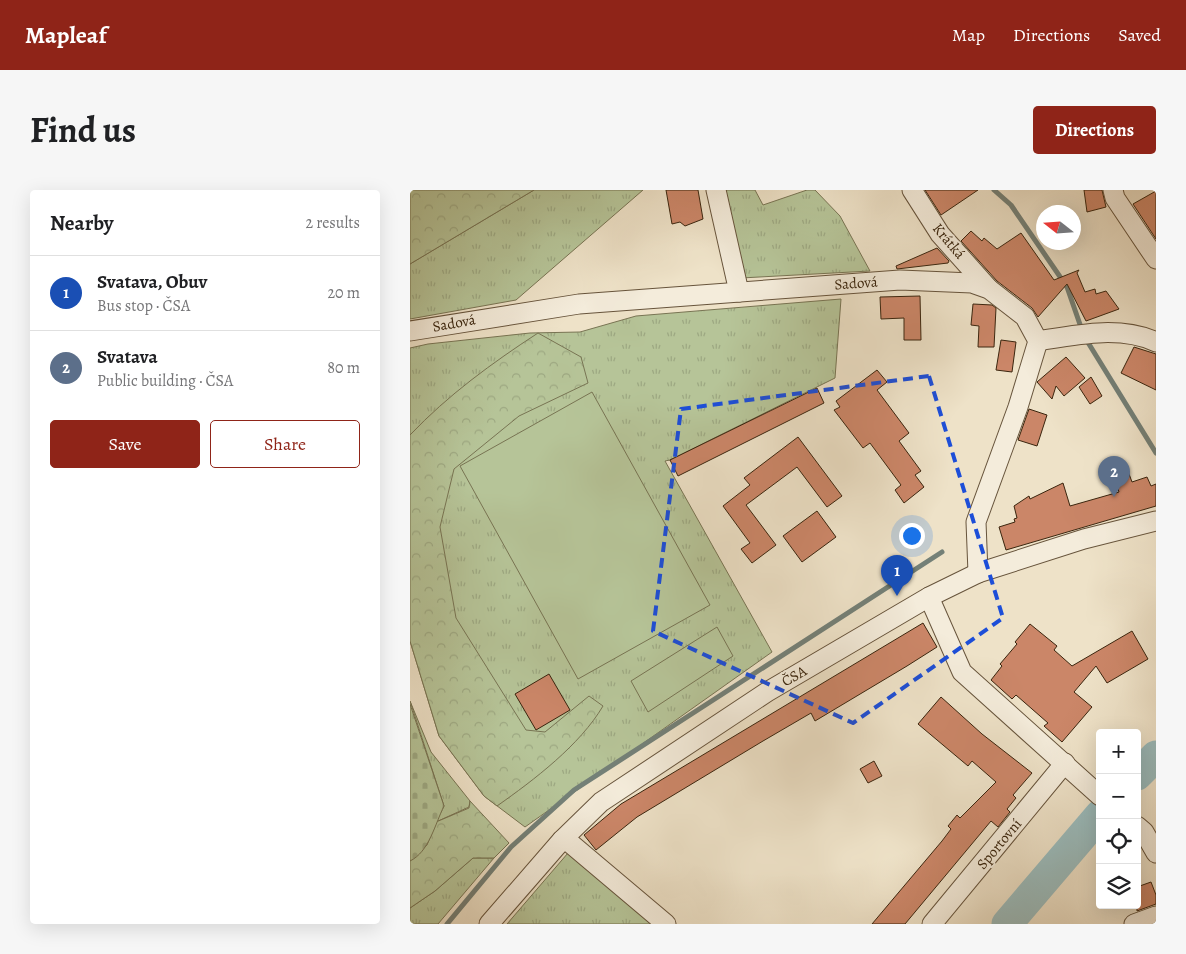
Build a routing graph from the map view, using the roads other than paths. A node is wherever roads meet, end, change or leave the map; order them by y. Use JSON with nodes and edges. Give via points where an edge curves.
{"nodes":[{"id":1,"x":716,"y":190,"type":"edge"},
{"id":2,"x":912,"y":190,"type":"edge"},
{"id":3,"x":1113,"y":190,"type":"edge"},
{"id":4,"x":1156,"y":259,"type":"edge"},
{"id":5,"x":989,"y":288,"type":"junction"},
{"id":6,"x":739,"y":292,"type":"junction"},
{"id":7,"x":410,"y":331,"type":"edge"},
{"id":8,"x":1038,"y":341,"type":"junction"},
{"id":9,"x":1156,"y":342,"type":"edge"},
{"id":10,"x":1156,"y":520,"type":"edge"},
{"id":11,"x":978,"y":573,"type":"junction"},
{"id":12,"x":929,"y":598,"type":"junction"},
{"id":13,"x":1069,"y":768,"type":"junction"},
{"id":14,"x":1096,"y":792,"type":"edge"},
{"id":15,"x":1141,"y":829,"type":"edge"},
{"id":16,"x":562,"y":840,"type":"junction"},
{"id":17,"x":1156,"y":853,"type":"edge"},
{"id":18,"x":1156,"y":916,"type":"edge"},
{"id":19,"x":489,"y":924,"type":"edge"},
{"id":20,"x":666,"y":924,"type":"edge"},
{"id":21,"x":932,"y":924,"type":"edge"},
{"id":22,"x":1134,"y":924,"type":"edge"}],
"edges":[{"from":1,"to":6,"type":"street"},
{"from":2,"to":5,"type":"street","name":"Krátká","via":[[940,234]]},
{"from":3,"to":4,"type":"street","via":[[1115,198]]},
{"from":5,"to":6,"type":"street","name":"Sadová","via":[[972,283],[900,280]]},
{"from":5,"to":8,"type":"street","name":"Sadová","via":[[1025,318]]},
{"from":6,"to":7,"type":"street","name":"Sadová","via":[[579,304]]},
{"from":8,"to":9,"type":"street","via":[[1092,332],[1143,336]]},
{"from":8,"to":11,"type":"street","via":[[976,522]]},
{"from":10,"to":11,"type":"street","name":"ČSA"},
{"from":11,"to":12,"type":"street","name":"ČSA"},
{"from":12,"to":13,"type":"street","via":[[962,672]]},
{"from":12,"to":16,"type":"street","name":"ČSA","via":[[767,692],[672,754],[602,802]]},
{"from":13,"to":14,"type":"street"},
{"from":13,"to":21,"type":"street","name":"Sportovní"},
{"from":15,"to":17,"type":"street"},
{"from":16,"to":19,"type":"street","name":"ČSA"},
{"from":16,"to":20,"type":"street","via":[[570,843]]},
{"from":18,"to":22,"type":"street"}]}
